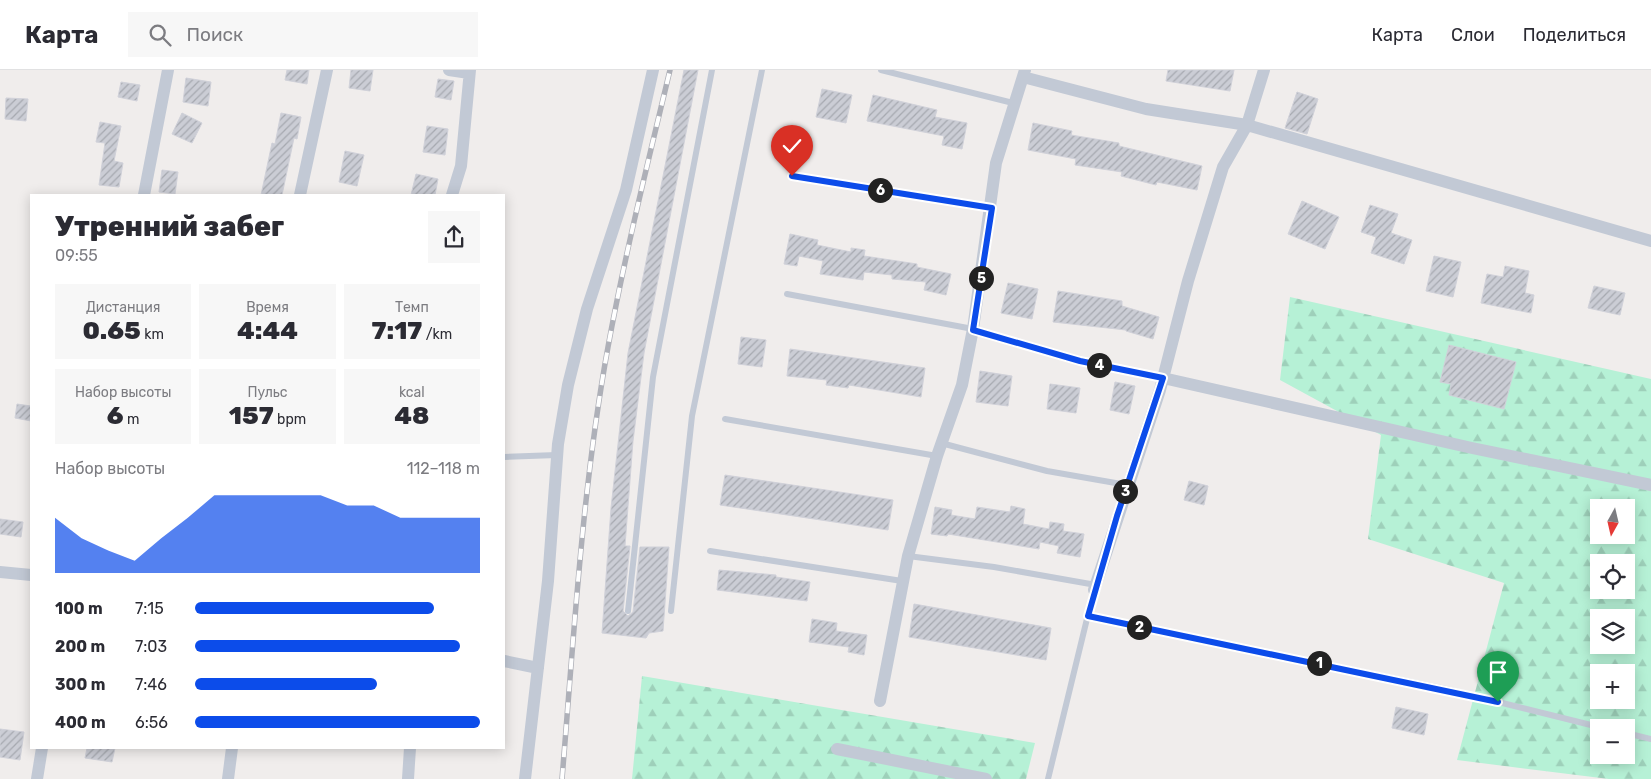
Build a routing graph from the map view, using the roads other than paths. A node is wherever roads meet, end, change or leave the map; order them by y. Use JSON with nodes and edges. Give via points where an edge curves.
{"nodes":[{"id":1,"x":168,"y":70,"type":"edge"},
{"id":2,"x":327,"y":70,"type":"edge"},
{"id":3,"x":449,"y":70,"type":"edge"},
{"id":4,"x":653,"y":70,"type":"edge"},
{"id":5,"x":712,"y":70,"type":"edge"},
{"id":6,"x":762,"y":70,"type":"edge"},
{"id":7,"x":881,"y":70,"type":"edge"},
{"id":8,"x":1264,"y":70,"type":"edge"},
{"id":9,"x":469,"y":72,"type":"edge"},
{"id":10,"x":1024,"y":73,"type":"edge"},
{"id":11,"x":1013,"y":102,"type":"junction"},
{"id":12,"x":1248,"y":125,"type":"junction"},
{"id":13,"x":792,"y":176,"type":"dead end"},
{"id":14,"x":144,"y":194,"type":"edge"},
{"id":15,"x":300,"y":194,"type":"edge"},
{"id":16,"x":452,"y":194,"type":"edge"},
{"id":17,"x":992,"y":208,"type":"junction"},
{"id":18,"x":1651,"y":241,"type":"edge"},
{"id":19,"x":786,"y":294,"type":"dead end"},
{"id":20,"x":973,"y":330,"type":"junction"},
{"id":21,"x":1163,"y":378,"type":"junction"},
{"id":22,"x":725,"y":419,"type":"dead end"},
{"id":23,"x":939,"y":450,"type":"junction"},
{"id":24,"x":558,"y":455,"type":"junction"},
{"id":25,"x":505,"y":457,"type":"edge"},
{"id":26,"x":1128,"y":484,"type":"junction"},
{"id":27,"x":1651,"y":485,"type":"edge"},
{"id":28,"x":710,"y":551,"type":"dead end"},
{"id":29,"x":908,"y":556,"type":"junction"},
{"id":30,"x":0,"y":572,"type":"edge"},
{"id":31,"x":30,"y":575,"type":"edge"},
{"id":32,"x":902,"y":581,"type":"junction"},
{"id":33,"x":1095,"y":588,"type":"junction"},
{"id":34,"x":628,"y":611,"type":"dead end"},
{"id":35,"x":671,"y":612,"type":"dead end"},
{"id":36,"x":1088,"y":616,"type":"junction"},
{"id":37,"x":505,"y":661,"type":"edge"},
{"id":38,"x":538,"y":668,"type":"junction"},
{"id":39,"x":880,"y":701,"type":"dead end"},
{"id":40,"x":1590,"y":725,"type":"edge"},
{"id":41,"x":1635,"y":735,"type":"edge"},
{"id":42,"x":1651,"y":739,"type":"edge"},
{"id":43,"x":42,"y":749,"type":"edge"},
{"id":44,"x":232,"y":749,"type":"edge"},
{"id":45,"x":410,"y":749,"type":"edge"},
{"id":46,"x":838,"y":749,"type":"dead end"},
{"id":47,"x":37,"y":779,"type":"edge"},
{"id":48,"x":228,"y":779,"type":"edge"},
{"id":49,"x":408,"y":779,"type":"edge"},
{"id":50,"x":525,"y":779,"type":"edge"},
{"id":51,"x":986,"y":779,"type":"edge"},
{"id":52,"x":1048,"y":779,"type":"edge"}],
"edges":[{"from":1,"to":14,"type":"street"},
{"from":2,"to":15,"type":"street"},
{"from":3,"to":9,"type":"street"},
{"from":4,"to":24,"type":"street","via":[[626,190],[587,309],[568,385]]},
{"from":5,"to":34,"type":"lane","via":[[653,377]]},
{"from":6,"to":35,"type":"lane","via":[[692,416]]},
{"from":7,"to":11,"type":"lane"},
{"from":8,"to":12,"type":"street"},
{"from":9,"to":16,"type":"street","via":[[461,166]]},
{"from":10,"to":11,"type":"street"},
{"from":10,"to":12,"type":"street","via":[[1146,109]]},
{"from":11,"to":17,"type":"street","via":[[996,163]]},
{"from":12,"to":18,"type":"street"},
{"from":12,"to":21,"type":"street","via":[[1223,167]]},
{"from":13,"to":17,"type":"lane"},
{"from":17,"to":20,"type":"street"},
{"from":19,"to":20,"type":"lane"},
{"from":20,"to":21,"type":"lane","via":[[1080,361]]},
{"from":20,"to":23,"type":"street","via":[[962,385]]},
{"from":21,"to":26,"type":"street"},
{"from":21,"to":27,"type":"street"},
{"from":22,"to":23,"type":"lane"},
{"from":23,"to":26,"type":"lane"},
{"from":23,"to":29,"type":"street"},
{"from":24,"to":25,"type":"lane"},
{"from":24,"to":38,"type":"street"},
{"from":26,"to":33,"type":"street"},
{"from":28,"to":32,"type":"lane"},
{"from":29,"to":32,"type":"street"},
{"from":29,"to":33,"type":"lane","via":[[994,567]]},
{"from":30,"to":31,"type":"street"},
{"from":32,"to":39,"type":"street"},
{"from":33,"to":36,"type":"lane"},
{"from":36,"to":40,"type":"lane","via":[[1446,689]]},
{"from":36,"to":52,"type":"lane"},
{"from":37,"to":38,"type":"street"},
{"from":38,"to":50,"type":"street"},
{"from":41,"to":42,"type":"lane"},
{"from":43,"to":47,"type":"street"},
{"from":44,"to":48,"type":"street"},
{"from":45,"to":49,"type":"street"},
{"from":46,"to":51,"type":"street"}]}
